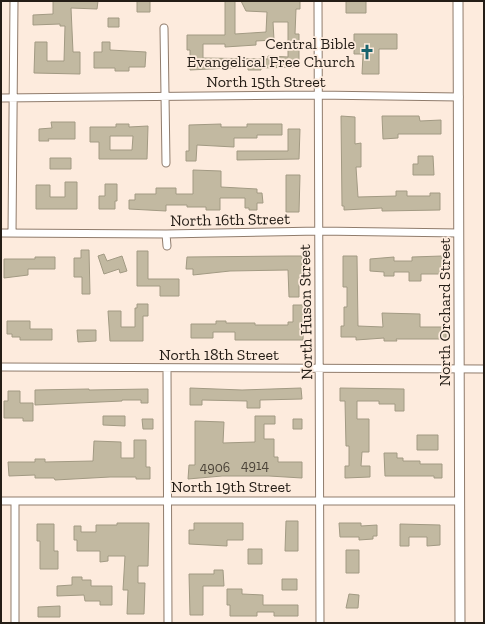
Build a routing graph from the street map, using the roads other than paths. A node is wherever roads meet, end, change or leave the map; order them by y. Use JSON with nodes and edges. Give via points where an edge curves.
{"nodes":[{"id":1,"x":14,"y":1,"type":"edge"},
{"id":2,"x":318,"y":1,"type":"edge"},
{"id":3,"x":458,"y":1,"type":"edge"},
{"id":4,"x":164,"y":28,"type":"dead end"},
{"id":5,"x":165,"y":95,"type":"junction"},
{"id":6,"x":317,"y":95,"type":"junction"},
{"id":7,"x":459,"y":97,"type":"junction"},
{"id":8,"x":1,"y":98,"type":"edge"},
{"id":9,"x":13,"y":98,"type":"junction"},
{"id":10,"x":166,"y":163,"type":"dead end"},
{"id":11,"x":319,"y":231,"type":"junction"},
{"id":12,"x":12,"y":232,"type":"junction"},
{"id":13,"x":459,"y":232,"type":"junction"},
{"id":14,"x":1,"y":233,"type":"edge"},
{"id":15,"x":166,"y":234,"type":"junction"},
{"id":16,"x":167,"y":246,"type":"dead end"},
{"id":17,"x":1,"y":367,"type":"edge"},
{"id":18,"x":167,"y":368,"type":"junction"},
{"id":19,"x":320,"y":368,"type":"junction"},
{"id":20,"x":460,"y":368,"type":"junction"},
{"id":21,"x":484,"y":368,"type":"edge"},
{"id":22,"x":320,"y":500,"type":"junction"},
{"id":23,"x":1,"y":501,"type":"edge"},
{"id":24,"x":15,"y":501,"type":"junction"},
{"id":25,"x":167,"y":501,"type":"junction"},
{"id":26,"x":460,"y":501,"type":"junction"},
{"id":27,"x":15,"y":623,"type":"edge"},
{"id":28,"x":168,"y":623,"type":"edge"},
{"id":29,"x":320,"y":623,"type":"edge"},
{"id":30,"x":460,"y":623,"type":"edge"}],
"edges":[{"from":1,"to":9,"type":"street"},
{"from":2,"to":6,"type":"street","name":"North Huson Street"},
{"from":3,"to":7,"type":"street","name":"North Orchard Street"},
{"from":4,"to":5,"type":"street"},
{"from":5,"to":6,"type":"street","name":"North 15th Street"},
{"from":5,"to":9,"type":"street","name":"North 15th Street"},
{"from":5,"to":10,"type":"street"},
{"from":6,"to":7,"type":"street","name":"North 15th Street"},
{"from":6,"to":11,"type":"street","name":"North Huson Street"},
{"from":7,"to":13,"type":"street","name":"North Orchard Street"},
{"from":8,"to":9,"type":"street","name":"North 15th Street"},
{"from":9,"to":12,"type":"street"},
{"from":11,"to":13,"type":"street","name":"North 16th Street"},
{"from":11,"to":15,"type":"street","name":"North 16th Street"},
{"from":11,"to":19,"type":"street","name":"North Huson Street"},
{"from":12,"to":14,"type":"street","name":"North 16th Street"},
{"from":12,"to":15,"type":"street","name":"North 16th Street"},
{"from":13,"to":20,"type":"street","name":"North Orchard Street"},
{"from":15,"to":16,"type":"street"},
{"from":17,"to":18,"type":"street","name":"North 18th Street"},
{"from":18,"to":19,"type":"street","name":"North 18th Street"},
{"from":18,"to":25,"type":"street"},
{"from":19,"to":20,"type":"street","name":"North 18th Street"},
{"from":19,"to":22,"type":"street","name":"North Huson Street"},
{"from":20,"to":21,"type":"street","name":"North 18th Street"},
{"from":20,"to":26,"type":"street","name":"North Orchard Street"},
{"from":22,"to":25,"type":"street","name":"North 19th Street"},
{"from":22,"to":26,"type":"street","name":"North 19th Street"},
{"from":22,"to":29,"type":"street","name":"North Huson Street"},
{"from":23,"to":24,"type":"street","name":"North 19th Street"},
{"from":24,"to":25,"type":"street","name":"North 19th Street"},
{"from":24,"to":27,"type":"street"},
{"from":25,"to":28,"type":"street"},
{"from":26,"to":30,"type":"street","name":"North Orchard Street"}]}
